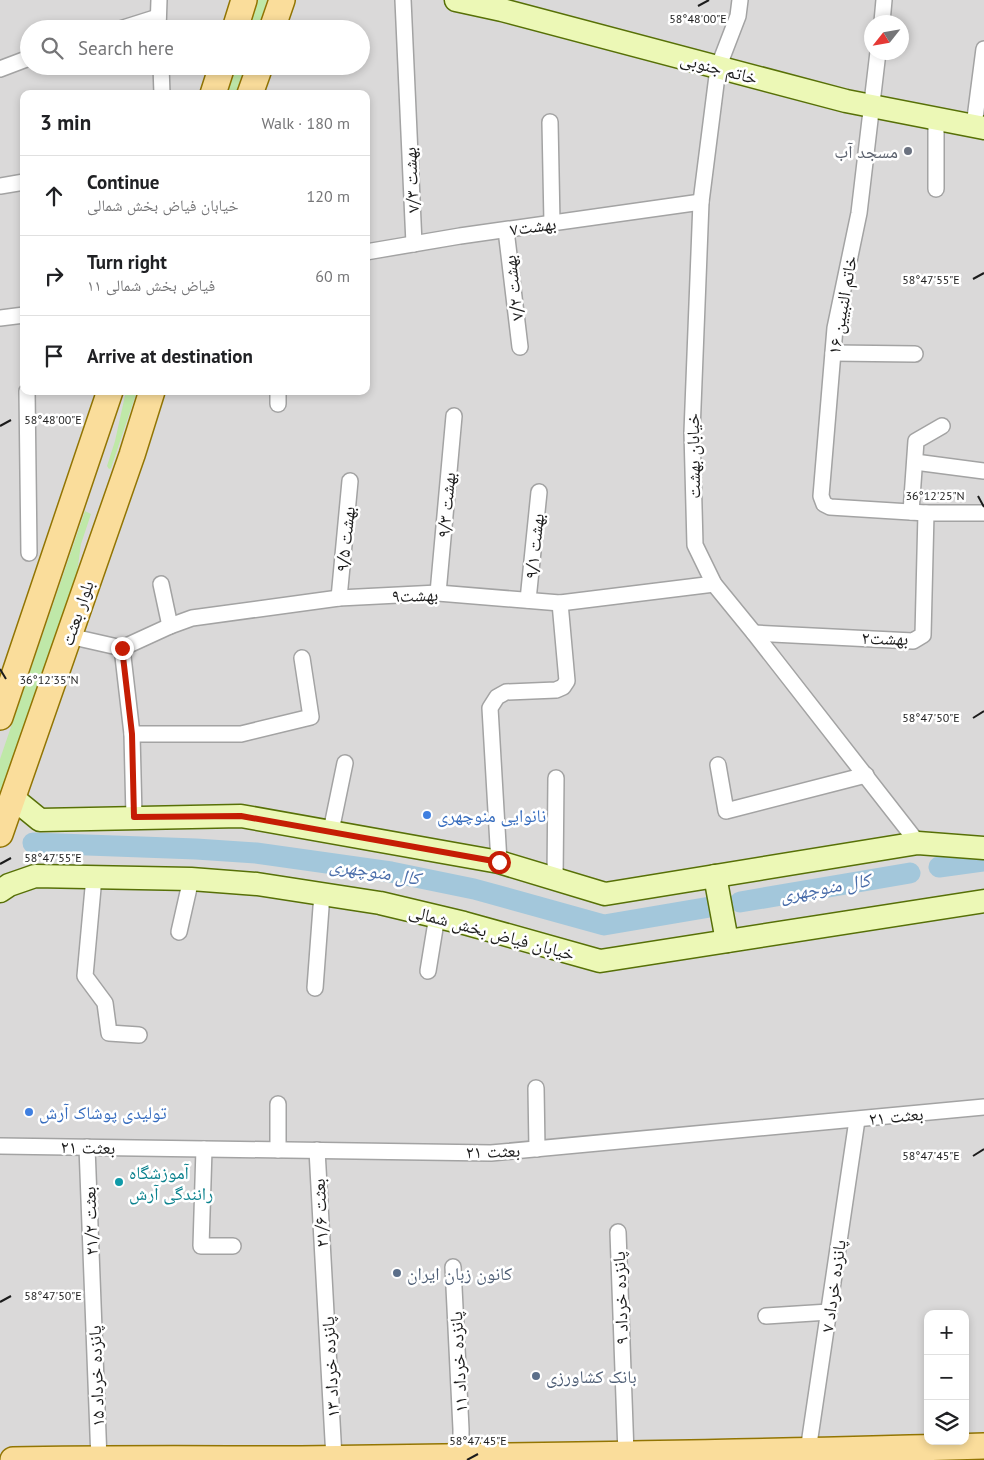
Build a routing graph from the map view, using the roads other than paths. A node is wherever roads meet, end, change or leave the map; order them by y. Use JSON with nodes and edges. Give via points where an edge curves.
{"nodes":[{"id":1,"x":159,"y":0,"type":"edge"},
{"id":2,"x":244,"y":0,"type":"edge"},
{"id":3,"x":282,"y":0,"type":"edge"},
{"id":4,"x":403,"y":0,"type":"edge"},
{"id":5,"x":456,"y":0,"type":"edge"},
{"id":6,"x":740,"y":0,"type":"edge"},
{"id":7,"x":884,"y":0,"type":"edge"},
{"id":8,"x":503,"y":5,"type":"edge"},
{"id":9,"x":883,"y":15,"type":"edge"},
{"id":10,"x":158,"y":20,"type":"edge"},
{"id":11,"x":238,"y":20,"type":"edge"},
{"id":12,"x":275,"y":20,"type":"edge"},
{"id":13,"x":984,"y":49,"type":"edge"},
{"id":14,"x":877,"y":60,"type":"edge"},
{"id":15,"x":20,"y":61,"type":"edge"},
{"id":16,"x":718,"y":68,"type":"junction"},
{"id":17,"x":0,"y":69,"type":"edge"},
{"id":18,"x":161,"y":75,"type":"edge"},
{"id":19,"x":219,"y":75,"type":"edge"},
{"id":20,"x":257,"y":75,"type":"edge"},
{"id":21,"x":162,"y":90,"type":"edge"},
{"id":22,"x":214,"y":90,"type":"edge"},
{"id":23,"x":251,"y":90,"type":"edge"},
{"id":24,"x":871,"y":106,"type":"junction"},
{"id":25,"x":936,"y":119,"type":"junction"},
{"id":26,"x":550,"y":122,"type":"dead end"},
{"id":27,"x":979,"y":127,"type":"edge"},
{"id":28,"x":20,"y":183,"type":"edge"},
{"id":29,"x":0,"y":186,"type":"edge"},
{"id":30,"x":936,"y":190,"type":"dead end"},
{"id":31,"x":701,"y":202,"type":"junction"},
{"id":32,"x":552,"y":224,"type":"junction"},
{"id":33,"x":506,"y":230,"type":"junction"},
{"id":34,"x":414,"y":244,"type":"junction"},
{"id":35,"x":370,"y":251,"type":"edge"},
{"id":36,"x":20,"y":316,"type":"edge"},
{"id":37,"x":0,"y":318,"type":"edge"},
{"id":38,"x":520,"y":347,"type":"dead end"},
{"id":39,"x":832,"y":353,"type":"junction"},
{"id":40,"x":915,"y":354,"type":"dead end"},
{"id":41,"x":27,"y":395,"type":"edge"},
{"id":42,"x":109,"y":395,"type":"edge"},
{"id":43,"x":151,"y":395,"type":"edge"},
{"id":44,"x":454,"y":416,"type":"dead end"},
{"id":45,"x":942,"y":426,"type":"dead end"},
{"id":46,"x":915,"y":462,"type":"junction"},
{"id":47,"x":984,"y":471,"type":"edge"},
{"id":48,"x":350,"y":480,"type":"dead end"},
{"id":49,"x":80,"y":482,"type":"junction"},
{"id":50,"x":539,"y":492,"type":"dead end"},
{"id":51,"x":118,"y":496,"type":"junction"},
{"id":52,"x":911,"y":512,"type":"junction"},
{"id":53,"x":926,"y":513,"type":"junction"},
{"id":54,"x":984,"y":513,"type":"edge"},
{"id":55,"x":29,"y":553,"type":"dead end"},
{"id":56,"x":161,"y":584,"type":"dead end"},
{"id":57,"x":714,"y":584,"type":"junction"},
{"id":58,"x":438,"y":594,"type":"junction"},
{"id":59,"x":339,"y":598,"type":"junction"},
{"id":60,"x":528,"y":600,"type":"junction"},
{"id":61,"x":560,"y":603,"type":"junction"},
{"id":62,"x":170,"y":626,"type":"junction"},
{"id":63,"x":754,"y":633,"type":"junction"},
{"id":64,"x":69,"y":636,"type":"junction"},
{"id":65,"x":122,"y":648,"type":"junction"},
{"id":66,"x":302,"y":658,"type":"dead end"},
{"id":67,"x":0,"y":717,"type":"edge"},
{"id":68,"x":132,"y":734,"type":"junction"},
{"id":69,"x":345,"y":763,"type":"dead end"},
{"id":70,"x":718,"y":765,"type":"dead end"},
{"id":71,"x":866,"y":775,"type":"junction"},
{"id":72,"x":556,"y":778,"type":"dead end"},
{"id":73,"x":13,"y":798,"type":"junction"},
{"id":74,"x":134,"y":817,"type":"junction"},
{"id":75,"x":332,"y":831,"type":"junction"},
{"id":76,"x":0,"y":834,"type":"edge"},
{"id":77,"x":918,"y":842,"type":"junction"},
{"id":78,"x":984,"y":848,"type":"edge"},
{"id":79,"x":499,"y":862,"type":"junction"},
{"id":80,"x":715,"y":876,"type":"junction"},
{"id":81,"x":94,"y":877,"type":"junction"},
{"id":82,"x":555,"y":878,"type":"junction"},
{"id":83,"x":191,"y":879,"type":"junction"},
{"id":84,"x":0,"y":891,"type":"edge"},
{"id":85,"x":322,"y":894,"type":"junction"},
{"id":86,"x":984,"y":901,"type":"edge"},
{"id":87,"x":437,"y":916,"type":"junction"},
{"id":88,"x":178,"y":932,"type":"dead end"},
{"id":89,"x":727,"y":941,"type":"junction"},
{"id":90,"x":428,"y":971,"type":"dead end"},
{"id":91,"x":315,"y":988,"type":"dead end"},
{"id":92,"x":139,"y":1035,"type":"dead end"},
{"id":93,"x":536,"y":1088,"type":"dead end"},
{"id":94,"x":278,"y":1104,"type":"dead end"},
{"id":95,"x":984,"y":1107,"type":"edge"},
{"id":96,"x":857,"y":1120,"type":"junction"},
{"id":97,"x":0,"y":1146,"type":"edge"},
{"id":98,"x":87,"y":1147,"type":"junction"},
{"id":99,"x":204,"y":1149,"type":"junction"},
{"id":100,"x":537,"y":1149,"type":"junction"},
{"id":101,"x":278,"y":1150,"type":"junction"},
{"id":102,"x":317,"y":1150,"type":"junction"},
{"id":103,"x":618,"y":1232,"type":"dead end"},
{"id":104,"x":233,"y":1246,"type":"dead end"},
{"id":105,"x":453,"y":1267,"type":"dead end"},
{"id":106,"x":324,"y":1276,"type":"joint"},
{"id":107,"x":93,"y":1295,"type":"joint"},
{"id":108,"x":829,"y":1312,"type":"junction"},
{"id":109,"x":766,"y":1316,"type":"dead end"},
{"id":110,"x":984,"y":1446,"type":"edge"},
{"id":111,"x":808,"y":1452,"type":"junction"},
{"id":112,"x":898,"y":1454,"type":"edge"},
{"id":113,"x":461,"y":1456,"type":"junction"},
{"id":114,"x":641,"y":1456,"type":"edge"},
{"id":115,"x":334,"y":1458,"type":"junction"},
{"id":116,"x":538,"y":1458,"type":"edge"},
{"id":117,"x":99,"y":1459,"type":"edge"},
{"id":118,"x":300,"y":1459,"type":"edge"},
{"id":119,"x":13,"y":1460,"type":"edge"}],
"edges":[{"from":1,"to":10,"type":"street"},
{"from":2,"to":11,"type":"main road"},
{"from":3,"to":12,"type":"main road"},
{"from":4,"to":34,"type":"street","name":"بهشت ۷/۳"},
{"from":5,"to":8,"type":"street","name":"خاتم جنوبی"},
{"from":6,"to":16,"type":"street","name":"خیابان بهشت","via":[[738,16]]},
{"from":7,"to":9,"type":"street"},
{"from":8,"to":16,"type":"street","name":"خاتم جنوبی"},
{"from":13,"to":27,"type":"street"},
{"from":14,"to":24,"type":"street","name":"خاتم النبیین ۱۶"},
{"from":15,"to":17,"type":"street"},
{"from":16,"to":24,"type":"street","name":"خاتم جنوبی"},
{"from":16,"to":31,"type":"street","name":"خیابان بهشت"},
{"from":18,"to":21,"type":"street"},
{"from":19,"to":22,"type":"main road"},
{"from":20,"to":23,"type":"main road"},
{"from":24,"to":25,"type":"street","name":"خاتم جنوبی"},
{"from":24,"to":39,"type":"street","name":"خاتم النبیین ۱۶","via":[[859,213]]},
{"from":25,"to":27,"type":"street","name":"خاتم جنوبی"},
{"from":25,"to":30,"type":"street"},
{"from":26,"to":32,"type":"street"},
{"from":28,"to":29,"type":"street"},
{"from":31,"to":32,"type":"street","name":"بهشت۷"},
{"from":31,"to":57,"type":"street","name":"خیابان بهشت","via":[[692,432],[695,545]]},
{"from":32,"to":33,"type":"street","name":"بهشت۷"},
{"from":33,"to":34,"type":"street","name":"بهشت۷"},
{"from":33,"to":38,"type":"street","name":"بهشت ۷/۲"},
{"from":34,"to":35,"type":"street","name":"بهشت۷"},
{"from":36,"to":37,"type":"street"},
{"from":39,"to":40,"type":"street"},
{"from":39,"to":52,"type":"street","name":"خاتم النبیین ۱۶","via":[[824,504],[830,508]]},
{"from":41,"to":55,"type":"street"},
{"from":42,"to":49,"type":"main road"},
{"from":43,"to":51,"type":"main road","name":"بلوار بعثت"},
{"from":44,"to":58,"type":"street","name":"بهشت ۹/۳"},
{"from":45,"to":46,"type":"street","via":[[916,441]]},
{"from":46,"to":47,"type":"street"},
{"from":46,"to":52,"type":"street"},
{"from":48,"to":59,"type":"street","name":"بهشت ۹/۵"},
{"from":49,"to":51,"type":"main road"},
{"from":49,"to":67,"type":"main road"},
{"from":50,"to":60,"type":"street","name":"بهشت ۹/۱"},
{"from":51,"to":64,"type":"main road","name":"بلوار بعثت"},
{"from":52,"to":53,"type":"street"},
{"from":53,"to":54,"type":"street"},
{"from":53,"to":63,"type":"street","name":"بهشت۲","via":[[922,635],[919,638],[912,641]]},
{"from":56,"to":62,"type":"street"},
{"from":57,"to":61,"type":"street","name":"بهشت۹"},
{"from":57,"to":63,"type":"street","name":"خیابان بهشت"},
{"from":58,"to":59,"type":"street","name":"بهشت۹"},
{"from":58,"to":60,"type":"street","name":"بهشت۹"},
{"from":59,"to":62,"type":"street","name":"بهشت۹","via":[[192,618]]},
{"from":60,"to":61,"type":"street","name":"بهشت۹"},
{"from":61,"to":79,"type":"street","via":[[567,681],[563,687],[506,692],[496,697],[490,708]]},
{"from":62,"to":65,"type":"street","name":"بهشت۹"},
{"from":63,"to":71,"type":"street","name":"خیابان بهشت"},
{"from":64,"to":65,"type":"street"},
{"from":64,"to":73,"type":"main road","name":"بلوار بعثت"},
{"from":65,"to":68,"type":"street"},
{"from":66,"to":68,"type":"street","via":[[311,717],[241,734]]},
{"from":68,"to":74,"type":"street"},
{"from":69,"to":75,"type":"street"},
{"from":70,"to":71,"type":"street","via":[[726,812]]},
{"from":71,"to":77,"type":"street","name":"خیابان بهشت"},
{"from":72,"to":82,"type":"street"},
{"from":73,"to":74,"type":"street","via":[[40,820]]},
{"from":73,"to":76,"type":"main road","name":"بلوار بعثت"},
{"from":74,"to":75,"type":"street","via":[[241,816]]},
{"from":75,"to":79,"type":"street"},
{"from":77,"to":78,"type":"street"},
{"from":77,"to":80,"type":"street"},
{"from":79,"to":82,"type":"street"},
{"from":80,"to":82,"type":"street","via":[[605,894]]},
{"from":80,"to":89,"type":"street"},
{"from":81,"to":83,"type":"street","name":"خیابان فیاض بخش شمالی"},
{"from":81,"to":84,"type":"street","name":"خیابان فیاض بخش شمالی","via":[[35,876]]},
{"from":81,"to":92,"type":"street","via":[[85,976],[105,1003],[109,1033]]},
{"from":83,"to":85,"type":"street","name":"خیابان فیاض بخش شمالی","via":[[257,884]]},
{"from":83,"to":88,"type":"street"},
{"from":85,"to":87,"type":"street","name":"خیابان فیاض بخش شمالی"},
{"from":85,"to":91,"type":"street"},
{"from":86,"to":89,"type":"street","name":"خیابان فیاض بخش شمالی"},
{"from":87,"to":89,"type":"street","name":"خیابان فیاض بخش شمالی","via":[[600,961]]},
{"from":87,"to":90,"type":"street"},
{"from":93,"to":100,"type":"street"},
{"from":94,"to":101,"type":"street"},
{"from":95,"to":96,"type":"street","name":"بعثت ۲۱"},
{"from":96,"to":100,"type":"street","name":"بعثت ۲۱"},
{"from":96,"to":108,"type":"street","name":"پانزده خرداد ۷"},
{"from":97,"to":98,"type":"street","name":"بعثت ۲۱"},
{"from":98,"to":99,"type":"street","name":"بعثت ۲۱"},
{"from":98,"to":107,"type":"street","name":"بعثت ۲۱/۲"},
{"from":99,"to":101,"type":"street","name":"بعثت ۲۱"},
{"from":99,"to":104,"type":"street","via":[[201,1246]]},
{"from":100,"to":102,"type":"street","name":"بعثت ۲۱","via":[[491,1153]]},
{"from":101,"to":102,"type":"street","name":"بعثت ۲۱"},
{"from":102,"to":106,"type":"street","name":"بعثت ۲۱/۶"},
{"from":103,"to":114,"type":"street","name":"پانزده خرداد ۹"},
{"from":105,"to":113,"type":"street","name":"پانزده خرداد ۱۱"},
{"from":106,"to":115,"type":"street","name":"پانزده خرداد ۱۳"},
{"from":107,"to":117,"type":"street","name":"پانزده خرداد ۱۵"},
{"from":108,"to":109,"type":"street"},
{"from":108,"to":111,"type":"street","name":"پانزده خرداد ۷"},
{"from":110,"to":112,"type":"main road"},
{"from":111,"to":112,"type":"main road"},
{"from":111,"to":114,"type":"main road"},
{"from":113,"to":115,"type":"main road"},
{"from":113,"to":116,"type":"main road"},
{"from":114,"to":116,"type":"main road"},
{"from":115,"to":118,"type":"main road"},
{"from":117,"to":118,"type":"main road"},
{"from":117,"to":119,"type":"main road"}]}
